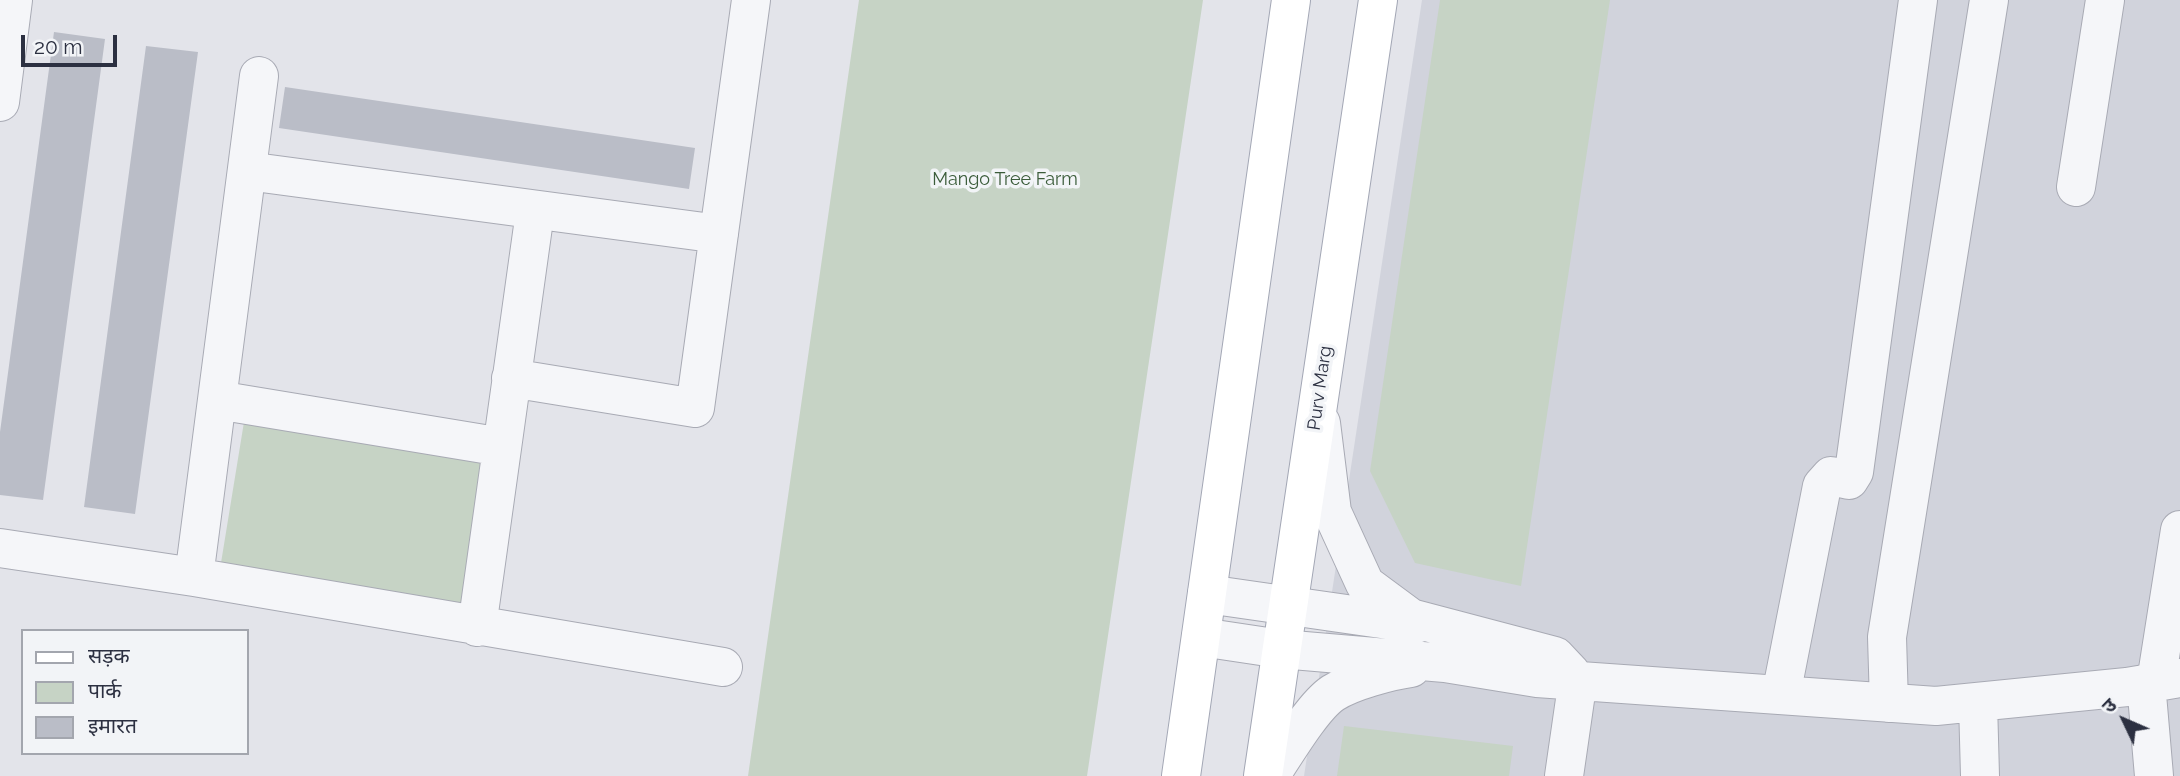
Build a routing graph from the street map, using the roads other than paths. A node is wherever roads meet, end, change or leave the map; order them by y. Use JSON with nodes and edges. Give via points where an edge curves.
{"nodes":[{"id":1,"x":13,"y":0,"type":"edge"},
{"id":2,"x":751,"y":0,"type":"edge"},
{"id":3,"x":1292,"y":0,"type":"edge"},
{"id":4,"x":1378,"y":0,"type":"edge"},
{"id":5,"x":1918,"y":0,"type":"edge"},
{"id":6,"x":1989,"y":0,"type":"edge"},
{"id":7,"x":2105,"y":0,"type":"edge"},
{"id":8,"x":259,"y":76,"type":"dead end"},
{"id":9,"x":0,"y":102,"type":"edge"},
{"id":10,"x":247,"y":171,"type":"junction"},
{"id":11,"x":2076,"y":187,"type":"dead end"},
{"id":12,"x":535,"y":212,"type":"junction"},
{"id":13,"x":719,"y":234,"type":"junction"},
{"id":14,"x":511,"y":378,"type":"junction"},
{"id":15,"x":217,"y":400,"type":"junction"},
{"id":16,"x":1318,"y":402,"type":"junction"},
{"id":17,"x":502,"y":447,"type":"junction"},
{"id":18,"x":2180,"y":530,"type":"edge"},
{"id":19,"x":0,"y":548,"type":"edge"},
{"id":20,"x":194,"y":577,"type":"junction"},
{"id":21,"x":1207,"y":594,"type":"junction"},
{"id":22,"x":1288,"y":604,"type":"junction"},
{"id":23,"x":477,"y":627,"type":"junction"},
{"id":24,"x":1201,"y":637,"type":"junction"},
{"id":25,"x":1449,"y":646,"type":"junction"},
{"id":26,"x":1281,"y":649,"type":"junction"},
{"id":27,"x":723,"y":667,"type":"dead end"},
{"id":28,"x":1578,"y":680,"type":"junction"},
{"id":29,"x":2152,"y":682,"type":"edge"},
{"id":30,"x":1782,"y":695,"type":"junction"},
{"id":31,"x":1978,"y":702,"type":"junction"},
{"id":32,"x":1889,"y":703,"type":"junction"},
{"id":33,"x":2180,"y":775,"type":"edge"},
{"id":34,"x":1181,"y":776,"type":"edge"},
{"id":35,"x":1263,"y":776,"type":"edge"},
{"id":36,"x":1270,"y":776,"type":"edge"},
{"id":37,"x":1564,"y":776,"type":"edge"},
{"id":38,"x":1980,"y":776,"type":"edge"},
{"id":39,"x":2133,"y":776,"type":"edge"},
{"id":40,"x":2154,"y":776,"type":"edge"},
{"id":41,"x":2171,"y":776,"type":"edge"}],
"edges":[{"from":1,"to":9,"type":"street"},
{"from":2,"to":13,"type":"street"},
{"from":3,"to":21,"type":"main road"},
{"from":4,"to":16,"type":"main road","name":"Purv Marg"},
{"from":5,"to":30,"type":"street","via":[[1854,472],[1849,480],[1831,476],[1822,486]]},
{"from":6,"to":32,"type":"street","via":[[1887,637]]},
{"from":7,"to":11,"type":"street"},
{"from":8,"to":10,"type":"street"},
{"from":10,"to":12,"type":"street"},
{"from":10,"to":15,"type":"street"},
{"from":12,"to":13,"type":"street"},
{"from":12,"to":14,"type":"street"},
{"from":13,"to":14,"type":"street","via":[[695,408]]},
{"from":14,"to":17,"type":"street"},
{"from":15,"to":17,"type":"street"},
{"from":15,"to":20,"type":"street"},
{"from":16,"to":22,"type":"main road","name":"Purv Marg"},
{"from":16,"to":25,"type":"street","via":[[1332,512],[1365,584]]},
{"from":17,"to":23,"type":"street"},
{"from":18,"to":29,"type":"street"},
{"from":19,"to":20,"type":"street"},
{"from":20,"to":23,"type":"street"},
{"from":21,"to":22,"type":"street"},
{"from":21,"to":24,"type":"main road"},
{"from":22,"to":25,"type":"street"},
{"from":22,"to":26,"type":"main road","name":"Purv Marg"},
{"from":23,"to":27,"type":"street"},
{"from":24,"to":26,"type":"street"},
{"from":24,"to":34,"type":"main road"},
{"from":25,"to":26,"type":"street"},
{"from":25,"to":28,"type":"street","via":[[1537,678]]},
{"from":25,"to":36,"type":"street","via":[[1333,693]]},
{"from":26,"to":35,"type":"main road","name":"Purv Marg"},
{"from":28,"to":30,"type":"street"},
{"from":28,"to":37,"type":"street"},
{"from":29,"to":31,"type":"street"},
{"from":29,"to":39,"type":"street"},
{"from":29,"to":40,"type":"street"},
{"from":30,"to":32,"type":"street"},
{"from":31,"to":32,"type":"street","via":[[1936,706]]},
{"from":31,"to":38,"type":"street"},
{"from":33,"to":41,"type":"street"}]}
